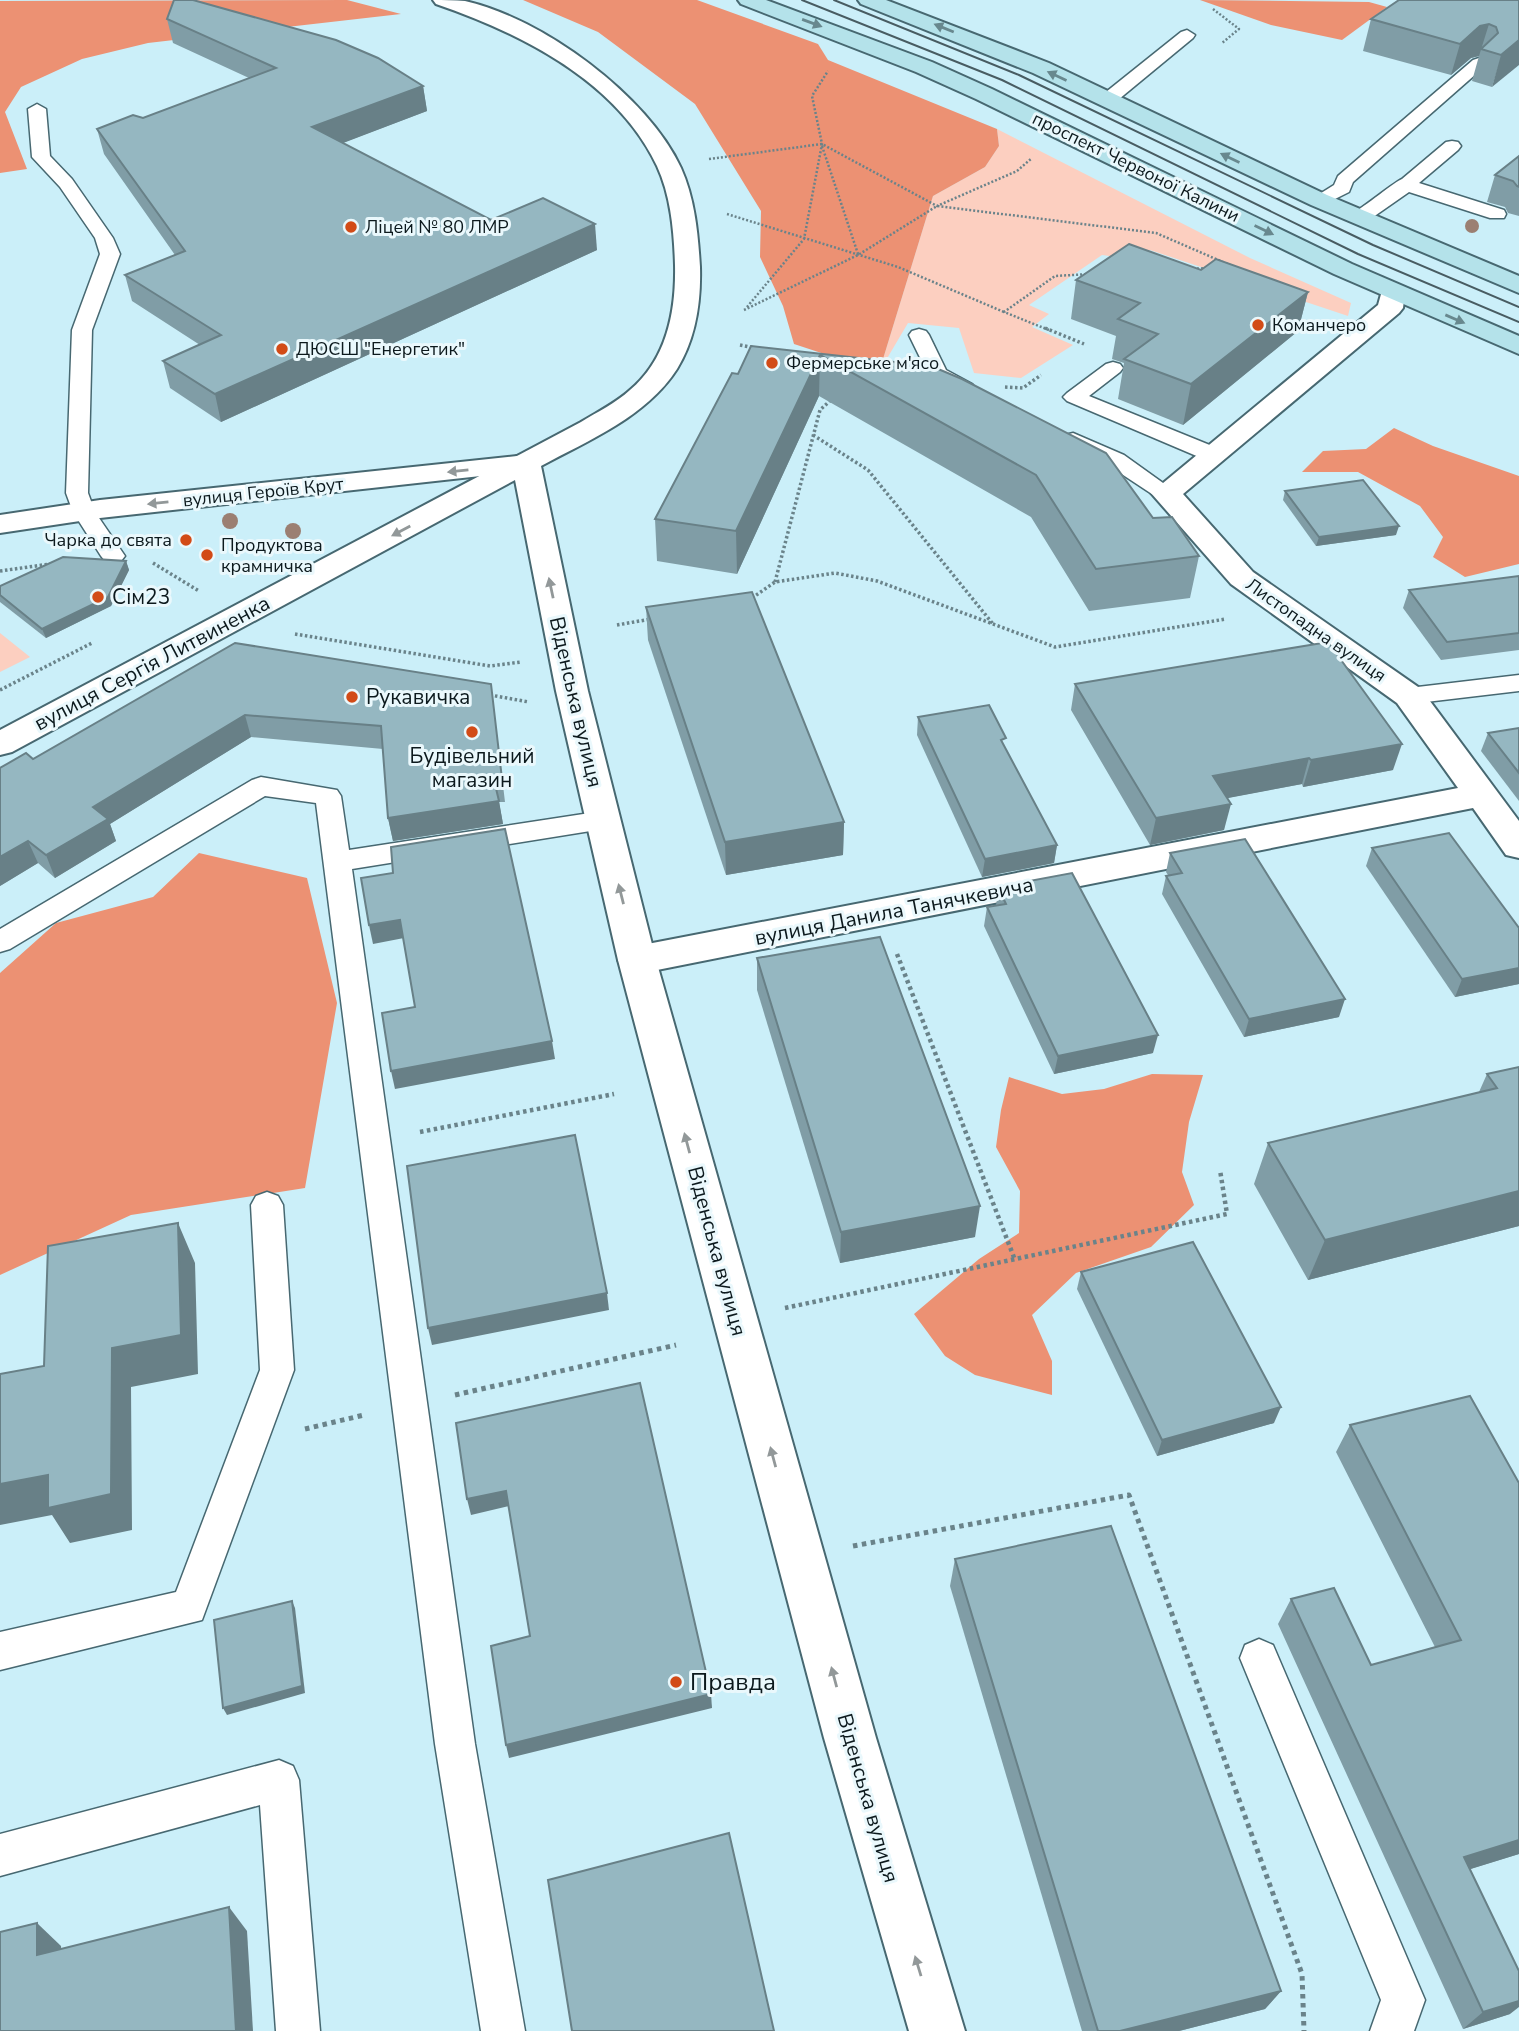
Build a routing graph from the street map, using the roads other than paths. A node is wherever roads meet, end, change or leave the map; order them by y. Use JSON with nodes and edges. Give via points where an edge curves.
{"nodes":[{"id":1,"x":443,"y":0,"type":"edge"},
{"id":2,"x":748,"y":0,"type":"edge"},
{"id":3,"x":868,"y":0,"type":"edge"},
{"id":4,"x":1187,"y":35,"type":"dead end"},
{"id":5,"x":1479,"y":63,"type":"edge"},
{"id":6,"x":1107,"y":100,"type":"junction"},
{"id":7,"x":37,"y":109,"type":"dead end"},
{"id":8,"x":1452,"y":146,"type":"dead end"},
{"id":9,"x":1404,"y":184,"type":"junction"},
{"id":10,"x":1318,"y":200,"type":"junction"},
{"id":11,"x":1497,"y":215,"type":"edge"},
{"id":12,"x":1359,"y":218,"type":"junction"},
{"id":13,"x":1432,"y":266,"type":"junction"},
{"id":14,"x":1519,"y":285,"type":"edge"},
{"id":15,"x":1392,"y":292,"type":"junction"},
{"id":16,"x":919,"y":334,"type":"dead end"},
{"id":17,"x":1519,"y":345,"type":"edge"},
{"id":18,"x":1113,"y":368,"type":"dead end"},
{"id":19,"x":983,"y":396,"type":"edge"},
{"id":20,"x":1053,"y":430,"type":"edge"},
{"id":21,"x":1214,"y":455,"type":"junction"},
{"id":22,"x":526,"y":464,"type":"junction"},
{"id":23,"x":1166,"y":493,"type":"junction"},
{"id":24,"x":0,"y":524,"type":"edge"},
{"id":25,"x":91,"y":524,"type":"junction"},
{"id":26,"x":113,"y":556,"type":"dead end"},
{"id":27,"x":1519,"y":683,"type":"edge"},
{"id":28,"x":1409,"y":696,"type":"junction"},
{"id":29,"x":0,"y":744,"type":"edge"},
{"id":30,"x":1479,"y":794,"type":"junction"},
{"id":31,"x":603,"y":820,"type":"junction"},
{"id":32,"x":1519,"y":846,"type":"edge"},
{"id":33,"x":337,"y":862,"type":"junction"},
{"id":34,"x":0,"y":942,"type":"edge"},
{"id":35,"x":637,"y":960,"type":"junction"},
{"id":36,"x":267,"y":1205,"type":"dead end"},
{"id":37,"x":0,"y":1651,"type":"edge"},
{"id":38,"x":1259,"y":1658,"type":"dead end"},
{"id":39,"x":0,"y":1855,"type":"edge"},
{"id":40,"x":298,"y":2031,"type":"edge"},
{"id":41,"x":503,"y":2031,"type":"edge"},
{"id":42,"x":937,"y":2031,"type":"edge"},
{"id":43,"x":1392,"y":2031,"type":"edge"}],
"edges":[{"from":1,"to":22,"type":"street","name":"вулиця Сергія Литвиненка","via":[[492,18],[550,48],[601,84],[628,109],[669,166],[686,225],[688,282],[682,333],[666,367],[639,396]]},
{"from":2,"to":15,"type":"main road","name":"проспект Червоної Калини","one_way":true,"via":[[925,67]]},
{"from":6,"to":3,"type":"main road","one_way":true,"via":[[1007,54]]},
{"from":4,"to":6,"type":"lane"},
{"from":5,"to":10,"type":"lane","via":[[1344,180],[1343,188]]},
{"from":10,"to":6,"type":"main road","one_way":true},
{"from":7,"to":25,"type":"lane","via":[[41,157],[66,183],[110,254],[82,330],[77,493]]},
{"from":8,"to":9,"type":"lane"},
{"from":9,"to":11,"type":"lane"},
{"from":9,"to":12,"type":"lane","via":[[1382,206]]},
{"from":10,"to":12,"type":"main road"},
{"from":12,"to":13,"type":"main road"},
{"from":13,"to":14,"type":"main road"},
{"from":13,"to":15,"type":"main road"},
{"from":15,"to":17,"type":"main road","name":"проспект Червоної Калини","one_way":true},
{"from":15,"to":21,"type":"street","via":[[1390,308]]},
{"from":16,"to":19,"type":"lane","via":[[937,374]]},
{"from":18,"to":21,"type":"lane","via":[[1074,397]]},
{"from":20,"to":23,"type":"lane","via":[[1116,460]]},
{"from":21,"to":23,"type":"street"},
{"from":22,"to":25,"type":"street","name":"вулиця Героїв Крут","one_way":true},
{"from":22,"to":29,"type":"street","name":"вулиця Сергія Литвиненка","one_way":true},
{"from":31,"to":22,"type":"street","name":"Віденська вулиця","one_way":true},
{"from":23,"to":28,"type":"street","name":"Листопадна вулиця","via":[[1242,578]]},
{"from":24,"to":25,"type":"street","name":"вулиця Героїв Крут"},
{"from":25,"to":26,"type":"lane"},
{"from":27,"to":28,"type":"lane"},
{"from":28,"to":30,"type":"street","name":"Листопадна вулиця"},
{"from":30,"to":32,"type":"street","name":"Листопадна вулиця"},
{"from":30,"to":35,"type":"street","name":"вулиця Данила Танячкевича"},
{"from":31,"to":33,"type":"lane"},
{"from":35,"to":31,"type":"street","name":"Віденська вулиця","one_way":true},
{"from":33,"to":34,"type":"lane","via":[[328,796],[261,786]]},
{"from":33,"to":41,"type":"lane","via":[[455,1744]]},
{"from":42,"to":35,"type":"street","name":"Віденська вулиця","one_way":true,"via":[[850,1738]]},
{"from":36,"to":37,"type":"lane","via":[[277,1370],[189,1607]]},
{"from":38,"to":43,"type":"lane","via":[[1403,2000]]},
{"from":39,"to":40,"type":"lane","via":[[279,1780]]}]}
